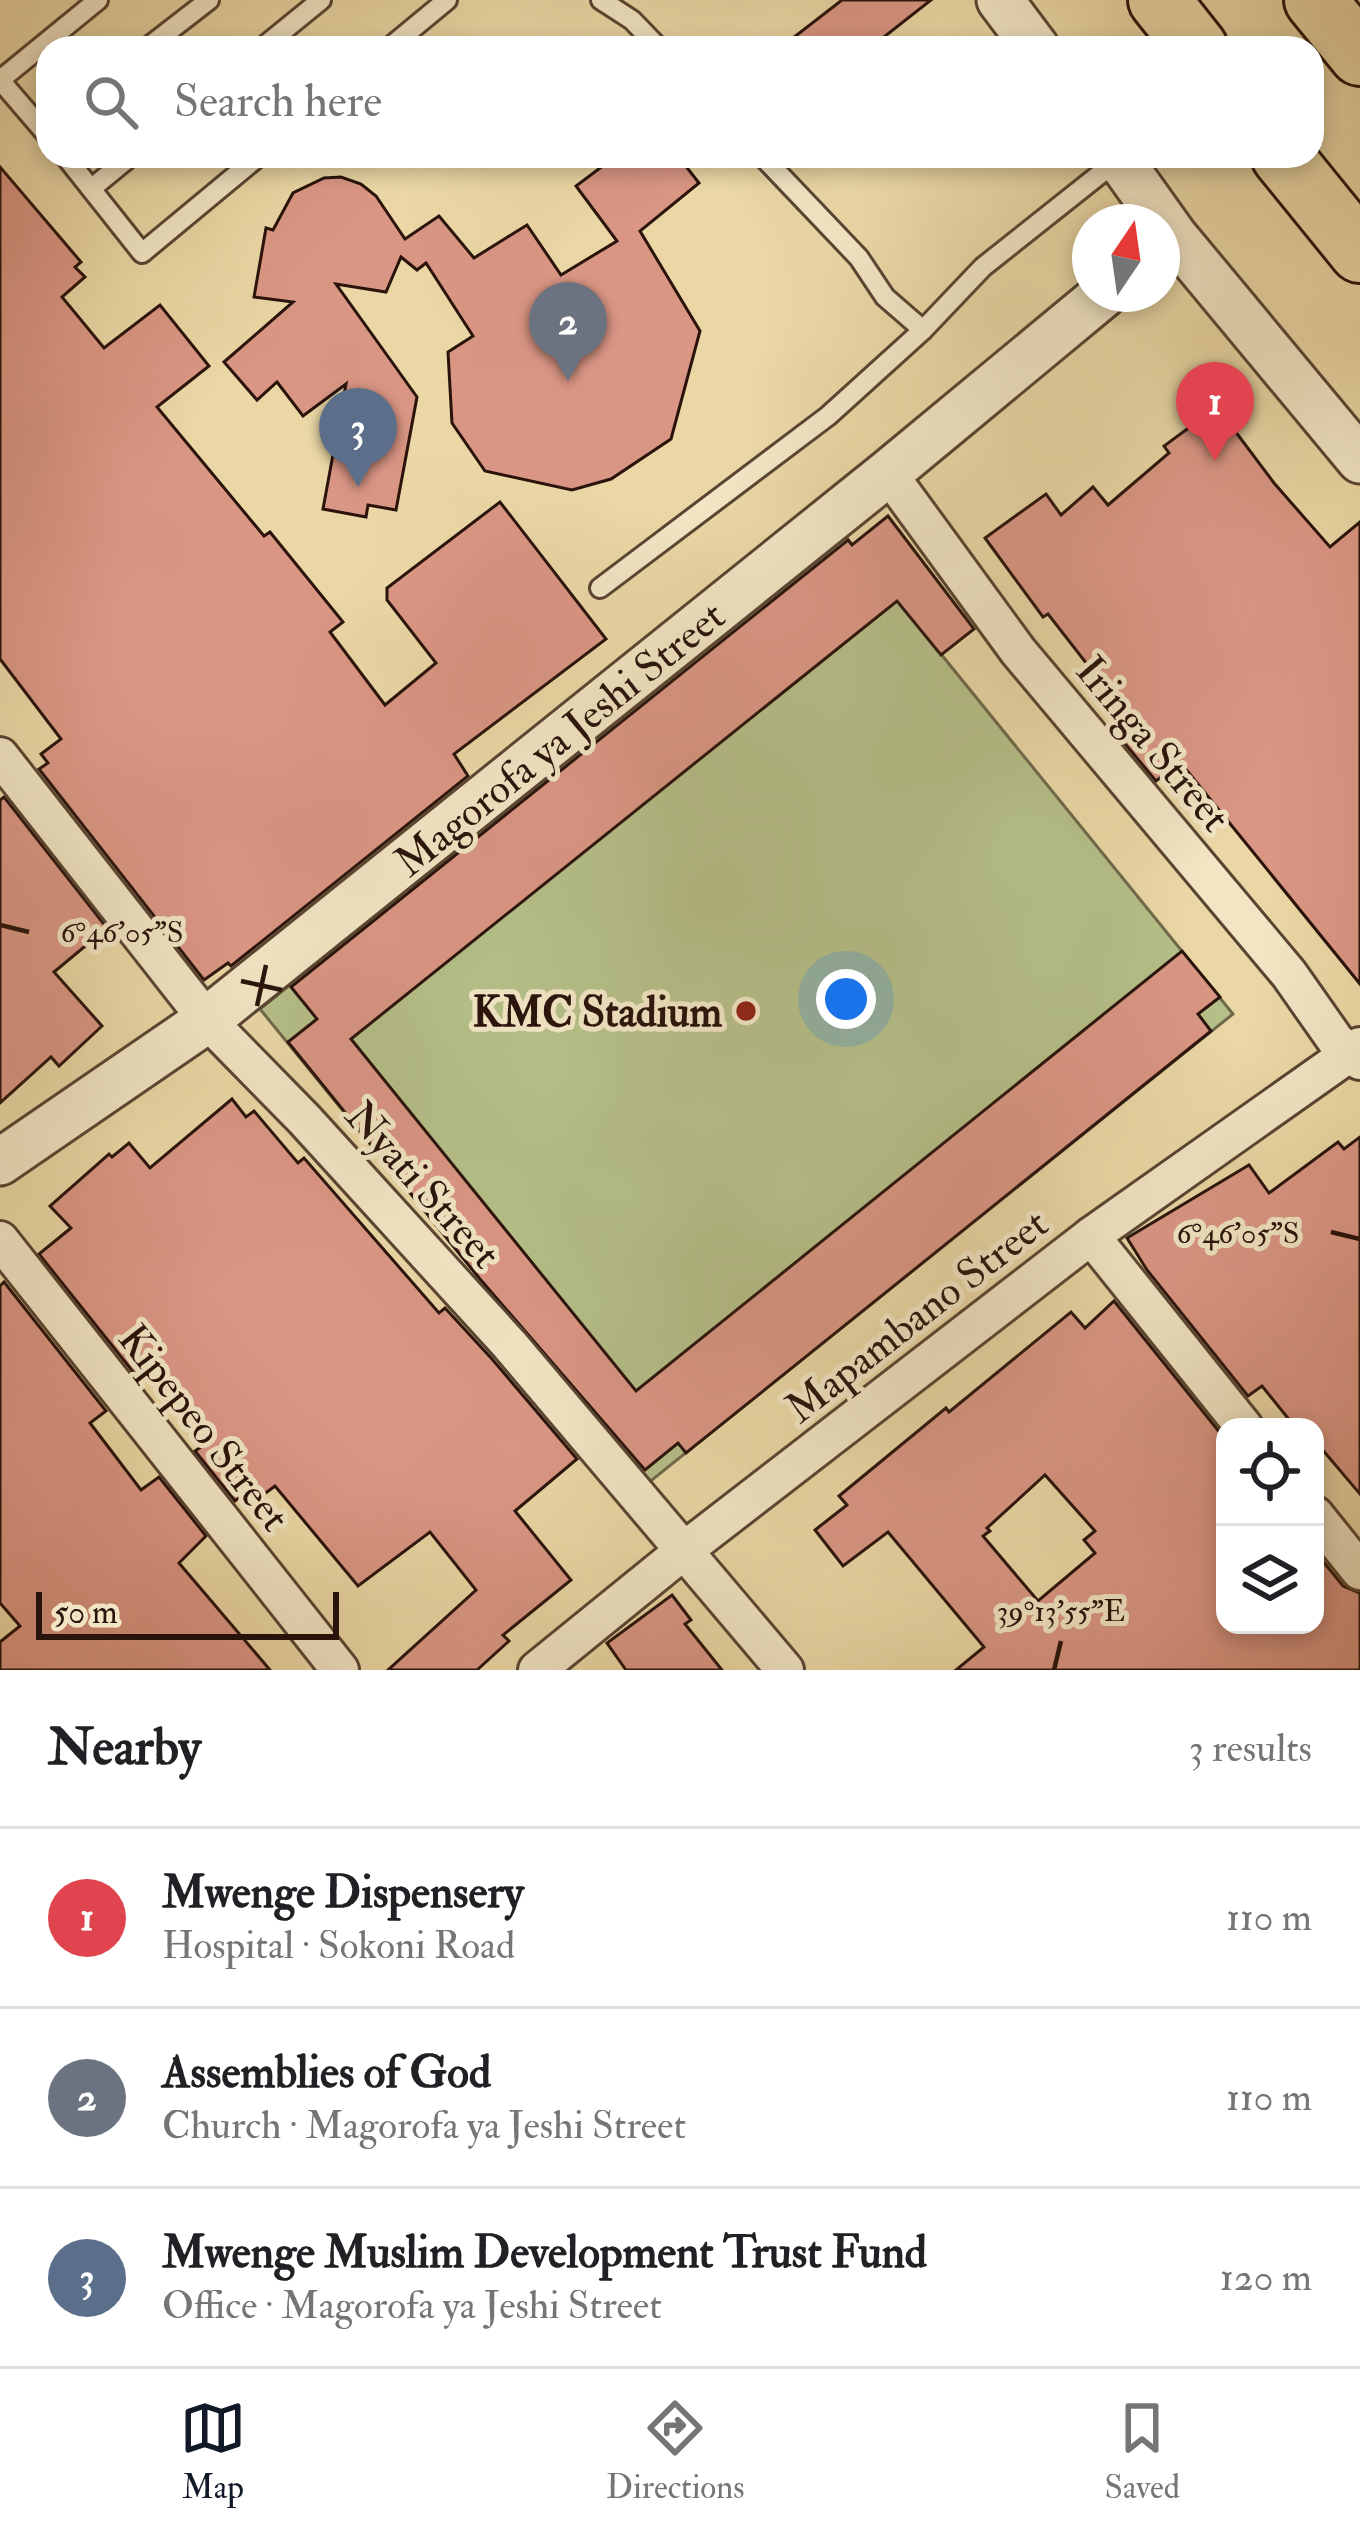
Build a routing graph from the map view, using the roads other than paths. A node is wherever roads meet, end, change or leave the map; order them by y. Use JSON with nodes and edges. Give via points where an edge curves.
{"nodes":[{"id":1,"x":98,"y":0,"type":"edge"},
{"id":2,"x":209,"y":0,"type":"edge"},
{"id":3,"x":321,"y":0,"type":"edge"},
{"id":4,"x":447,"y":0,"type":"edge"},
{"id":5,"x":601,"y":0,"type":"edge"},
{"id":6,"x":1000,"y":0,"type":"edge"},
{"id":7,"x":1160,"y":0,"type":"edge"},
{"id":8,"x":1315,"y":0,"type":"edge"},
{"id":9,"x":54,"y":36,"type":"edge"},
{"id":10,"x":162,"y":36,"type":"edge"},
{"id":11,"x":277,"y":36,"type":"edge"},
{"id":12,"x":404,"y":36,"type":"edge"},
{"id":13,"x":647,"y":36,"type":"edge"},
{"id":14,"x":1027,"y":36,"type":"edge"},
{"id":15,"x":1188,"y":36,"type":"edge"},
{"id":16,"x":36,"y":51,"type":"edge"},
{"id":17,"x":1360,"y":55,"type":"edge"},
{"id":18,"x":0,"y":80,"type":"edge"},
{"id":19,"x":19,"y":102,"type":"junction"},
{"id":20,"x":0,"y":117,"type":"edge"},
{"id":21,"x":36,"y":120,"type":"edge"},
{"id":22,"x":75,"y":168,"type":"edge"},
{"id":23,"x":116,"y":168,"type":"edge"},
{"id":24,"x":245,"y":168,"type":"edge"},
{"id":25,"x":773,"y":168,"type":"edge"},
{"id":26,"x":1106,"y":168,"type":"edge"},
{"id":27,"x":1124,"y":168,"type":"edge"},
{"id":28,"x":1292,"y":168,"type":"edge"},
{"id":29,"x":92,"y":188,"type":"junction"},
{"id":30,"x":1146,"y":204,"type":"edge"},
{"id":31,"x":1360,"y":252,"type":"edge"},
{"id":32,"x":1180,"y":255,"type":"edge"},
{"id":33,"x":1082,"y":312,"type":"edge"},
{"id":34,"x":923,"y":330,"type":"junction"},
{"id":35,"x":1360,"y":460,"type":"edge"},
{"id":36,"x":888,"y":473,"type":"junction"},
{"id":37,"x":600,"y":588,"type":"dead end"},
{"id":38,"x":0,"y":756,"type":"edge"},
{"id":39,"x":207,"y":1021,"type":"junction"},
{"id":40,"x":1355,"y":1053,"type":"edge"},
{"id":41,"x":0,"y":1162,"type":"edge"},
{"id":42,"x":1091,"y":1236,"type":"junction"},
{"id":43,"x":0,"y":1240,"type":"edge"},
{"id":44,"x":1237,"y":1418,"type":"edge"},
{"id":45,"x":1324,"y":1526,"type":"edge"},
{"id":46,"x":686,"y":1549,"type":"junction"},
{"id":47,"x":1360,"y":1571,"type":"edge"},
{"id":48,"x":340,"y":1670,"type":"edge"},
{"id":49,"x":537,"y":1670,"type":"edge"},
{"id":50,"x":785,"y":1670,"type":"edge"}],
"edges":[{"from":1,"to":9,"type":"lane"},
{"from":2,"to":10,"type":"lane"},
{"from":3,"to":11,"type":"lane"},
{"from":4,"to":12,"type":"lane"},
{"from":5,"to":13,"type":"lane"},
{"from":6,"to":14,"type":"street"},
{"from":7,"to":15,"type":"highway"},
{"from":8,"to":17,"type":"highway"},
{"from":16,"to":18,"type":"lane"},
{"from":18,"to":19,"type":"lane"},
{"from":19,"to":20,"type":"lane"},
{"from":19,"to":21,"type":"lane"},
{"from":22,"to":29,"type":"lane"},
{"from":23,"to":29,"type":"lane"},
{"from":24,"to":29,"type":"lane","via":[[142,253]]},
{"from":25,"to":34,"type":"lane","via":[[859,258],[884,297]]},
{"from":26,"to":34,"type":"lane","via":[[983,267]]},
{"from":27,"to":30,"type":"street"},
{"from":28,"to":31,"type":"highway"},
{"from":32,"to":35,"type":"street"},
{"from":33,"to":36,"type":"street","name":"Magorofa ya Jeshi Street"},
{"from":34,"to":37,"type":"lane","via":[[828,416]]},
{"from":36,"to":39,"type":"street","name":"Magorofa ya Jeshi Street"},
{"from":36,"to":40,"type":"street","name":"Iringa Street","via":[[1018,651]]},
{"from":38,"to":39,"type":"street","name":"Nyati Street"},
{"from":39,"to":41,"type":"street","name":"Magorofa ya Jeshi Street"},
{"from":39,"to":46,"type":"street","name":"Nyati Street","via":[[509,1344]]},
{"from":40,"to":42,"type":"street","name":"Mapambano Street"},
{"from":42,"to":44,"type":"street"},
{"from":42,"to":46,"type":"street","name":"Mapambano Street"},
{"from":43,"to":48,"type":"street","name":"Kipepeo Street"},
{"from":45,"to":47,"type":"street"},
{"from":46,"to":49,"type":"street","name":"Mapambano Street"},
{"from":46,"to":50,"type":"street","name":"Nyati Street"}]}
